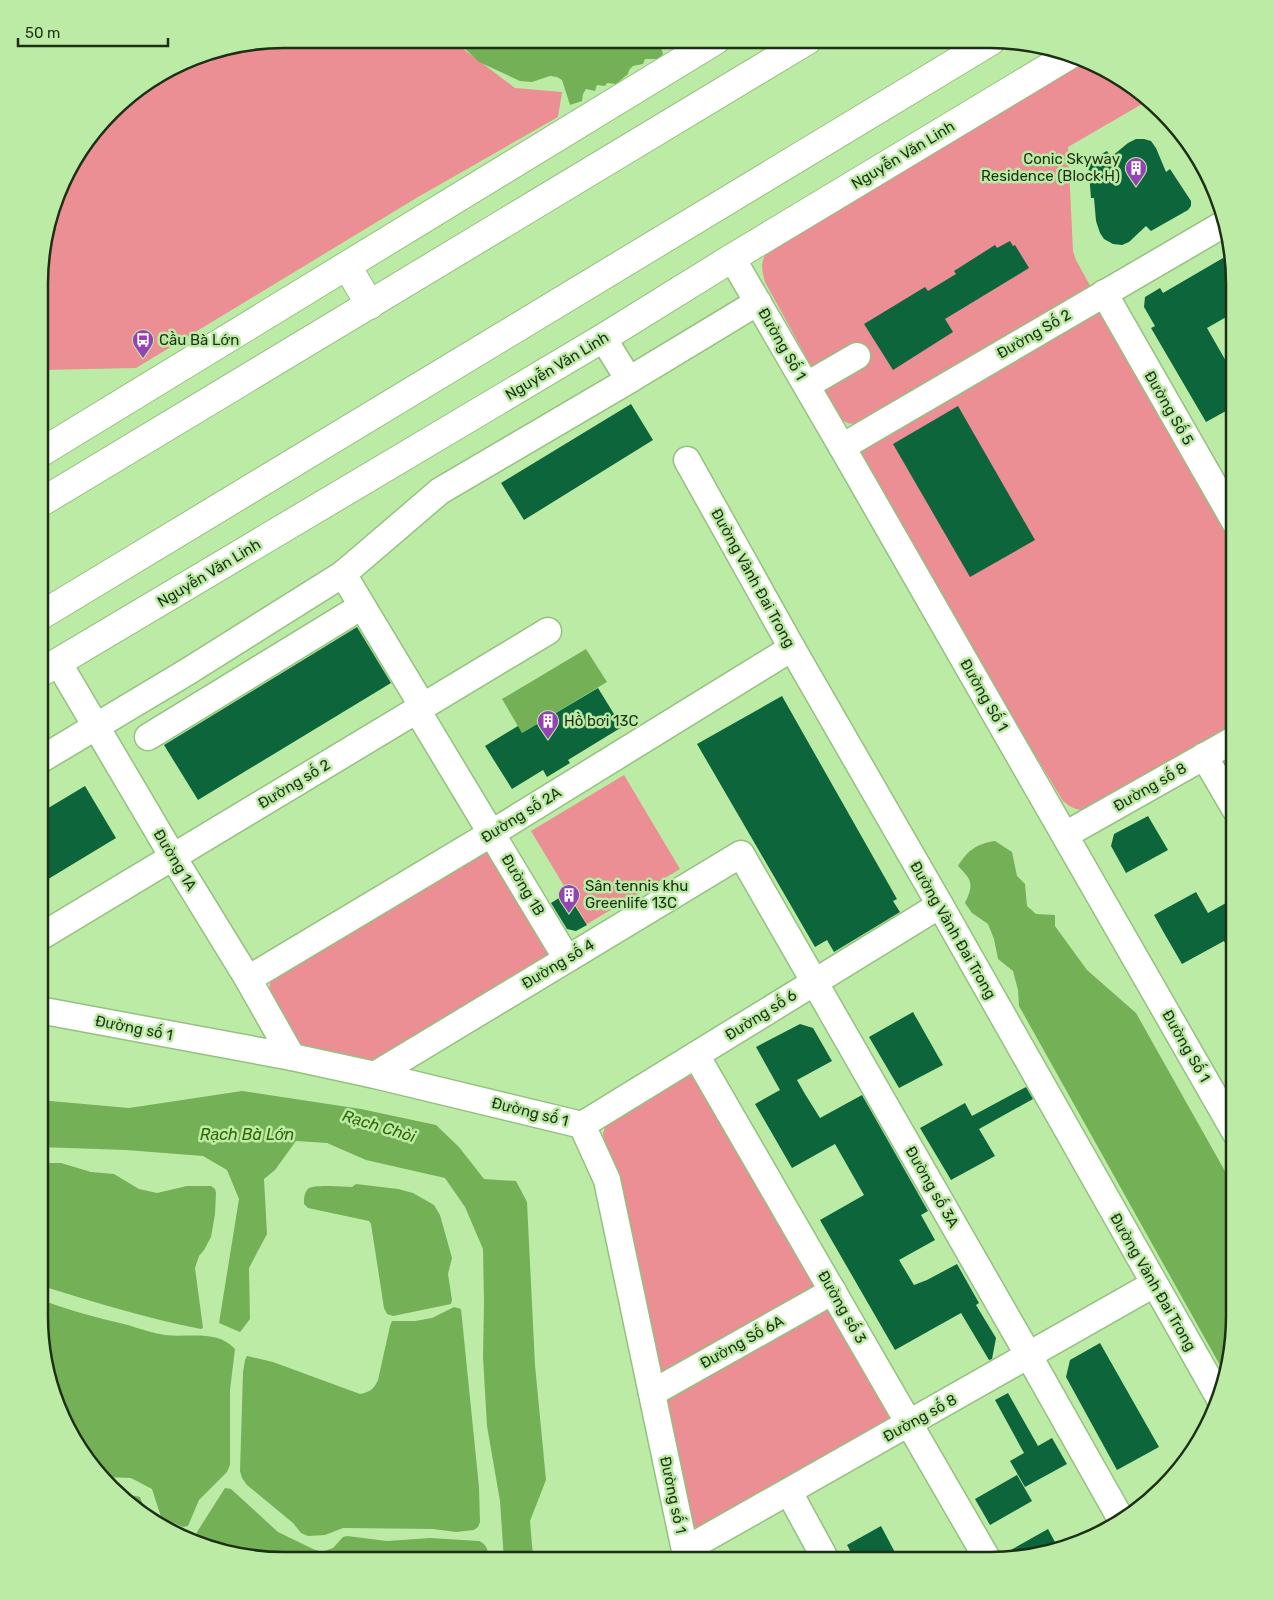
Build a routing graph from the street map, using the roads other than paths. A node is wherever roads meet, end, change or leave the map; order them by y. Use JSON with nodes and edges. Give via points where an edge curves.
{"nodes":[{"id":1,"x":703,"y":48,"type":"edge"},
{"id":2,"x":795,"y":48,"type":"edge"},
{"id":3,"x":979,"y":48,"type":"edge"},
{"id":4,"x":1063,"y":59,"type":"edge"},
{"id":5,"x":1219,"y":227,"type":"edge"},
{"id":6,"x":732,"y":258,"type":"junction"},
{"id":7,"x":347,"y":266,"type":"junction"},
{"id":8,"x":1104,"y":293,"type":"junction"},
{"id":9,"x":758,"y":302,"type":"junction"},
{"id":10,"x":370,"y":305,"type":"junction"},
{"id":11,"x":603,"y":338,"type":"junction"},
{"id":12,"x":857,"y":356,"type":"dead end"},
{"id":13,"x":629,"y":380,"type":"junction"},
{"id":14,"x":807,"y":386,"type":"junction"},
{"id":15,"x":842,"y":447,"type":"junction"},
{"id":16,"x":47,"y":449,"type":"edge"},
{"id":17,"x":687,"y":460,"type":"dead end"},
{"id":18,"x":47,"y":499,"type":"edge"},
{"id":19,"x":1226,"y":506,"type":"edge"},
{"id":20,"x":343,"y":574,"type":"junction"},
{"id":21,"x":354,"y":611,"type":"dead end"},
{"id":22,"x":47,"y":612,"type":"edge"},
{"id":23,"x":280,"y":615,"type":"junction"},
{"id":24,"x":548,"y":631,"type":"dead end"},
{"id":25,"x":792,"y":648,"type":"junction"},
{"id":26,"x":278,"y":657,"type":"junction"},
{"id":27,"x":49,"y":667,"type":"edge"},
{"id":28,"x":187,"y":672,"type":"junction"},
{"id":29,"x":224,"y":690,"type":"junction"},
{"id":30,"x":420,"y":708,"type":"junction"},
{"id":31,"x":96,"y":726,"type":"junction"},
{"id":32,"x":148,"y":737,"type":"dead end"},
{"id":33,"x":1226,"y":744,"type":"edge"},
{"id":34,"x":47,"y":756,"type":"edge"},
{"id":35,"x":1204,"y":756,"type":"junction"},
{"id":36,"x":1226,"y":794,"type":"edge"},
{"id":37,"x":492,"y":833,"type":"junction"},
{"id":38,"x":1065,"y":835,"type":"junction"},
{"id":39,"x":741,"y":854,"type":"joint"},
{"id":40,"x":173,"y":857,"type":"junction"},
{"id":41,"x":940,"y":905,"type":"junction"},
{"id":42,"x":47,"y":933,"type":"edge"},
{"id":43,"x":567,"y":959,"type":"junction"},
{"id":44,"x":248,"y":979,"type":"junction"},
{"id":45,"x":814,"y":983,"type":"junction"},
{"id":46,"x":47,"y":1011,"type":"edge"},
{"id":47,"x":696,"y":1055,"type":"junction"},
{"id":48,"x":292,"y":1057,"type":"junction"},
{"id":49,"x":375,"y":1075,"type":"junction"},
{"id":50,"x":1226,"y":1116,"type":"edge"},
{"id":51,"x":582,"y":1125,"type":"junction"},
{"id":52,"x":1154,"y":1284,"type":"junction"},
{"id":53,"x":833,"y":1291,"type":"junction"},
{"id":54,"x":1030,"y":1356,"type":"junction"},
{"id":55,"x":1214,"y":1389,"type":"edge"},
{"id":56,"x":652,"y":1393,"type":"junction"},
{"id":57,"x":910,"y":1424,"type":"junction"},
{"id":58,"x":788,"y":1492,"type":"junction"},
{"id":59,"x":1118,"y":1514,"type":"edge"},
{"id":60,"x":685,"y":1552,"type":"edge"},
{"id":61,"x":691,"y":1552,"type":"edge"},
{"id":62,"x":822,"y":1552,"type":"edge"},
{"id":63,"x":983,"y":1552,"type":"edge"}],
"edges":[{"from":1,"to":7,"type":"main road"},
{"from":2,"to":10,"type":"main road"},
{"from":3,"to":22,"type":"main road"},
{"from":4,"to":6,"type":"main road","name":"Nguyễn Văn Linh"},
{"from":5,"to":8,"type":"street","name":"Đường Số 2"},
{"from":6,"to":9,"type":"street","name":"Đường Số 1"},
{"from":6,"to":11,"type":"main road","name":"Nguyễn Văn Linh"},
{"from":7,"to":10,"type":"main road"},
{"from":7,"to":16,"type":"main road"},
{"from":8,"to":15,"type":"street","name":"Đường Số 2"},
{"from":8,"to":19,"type":"street","name":"Đường Số 5"},
{"from":9,"to":13,"type":"street"},
{"from":9,"to":14,"type":"street","name":"Đường Số 1"},
{"from":10,"to":18,"type":"main road"},
{"from":11,"to":13,"type":"street"},
{"from":11,"to":27,"type":"main road","name":"Nguyễn Văn Linh"},
{"from":12,"to":14,"type":"street"},
{"from":13,"to":20,"type":"street","via":[[440,491]]},
{"from":14,"to":15,"type":"street","name":"Đường Số 1"},
{"from":15,"to":38,"type":"street","name":"Đường Số 1"},
{"from":17,"to":25,"type":"street","name":"Đường Vành Đai Trong"},
{"from":20,"to":23,"type":"street"},
{"from":20,"to":30,"type":"street","name":"Đường 1B"},
{"from":21,"to":26,"type":"street"},
{"from":23,"to":26,"type":"street"},
{"from":23,"to":28,"type":"street"},
{"from":24,"to":30,"type":"street","name":"Đường số 2"},
{"from":25,"to":37,"type":"street","name":"Đường số 2A"},
{"from":25,"to":41,"type":"street","name":"Đường Vành Đai Trong"},
{"from":26,"to":29,"type":"street"},
{"from":27,"to":31,"type":"street","name":"Đường 1A"},
{"from":28,"to":29,"type":"street"},
{"from":28,"to":31,"type":"street"},
{"from":29,"to":32,"type":"street"},
{"from":30,"to":37,"type":"street","name":"Đường 1B"},
{"from":30,"to":40,"type":"street","name":"Đường số 2"},
{"from":31,"to":34,"type":"street"},
{"from":31,"to":40,"type":"street","name":"Đường 1A"},
{"from":33,"to":35,"type":"street","name":"Đường số 8"},
{"from":35,"to":36,"type":"street"},
{"from":35,"to":38,"type":"street","name":"Đường số 8"},
{"from":37,"to":43,"type":"street","name":"Đường 1B"},
{"from":37,"to":44,"type":"street","name":"Đường số 2A"},
{"from":38,"to":50,"type":"street","name":"Đường Số 1"},
{"from":39,"to":43,"type":"street","name":"Đường số 4"},
{"from":39,"to":45,"type":"street","name":"Đường số 3A"},
{"from":40,"to":42,"type":"street","name":"Đường số 2"},
{"from":40,"to":44,"type":"street","name":"Đường 1A"},
{"from":41,"to":45,"type":"street","name":"Đường số 6"},
{"from":41,"to":52,"type":"street","name":"Đường Vành Đai Trong"},
{"from":43,"to":49,"type":"street","name":"Đường số 4"},
{"from":44,"to":48,"type":"street","name":"Đường 1A"},
{"from":45,"to":47,"type":"street","name":"Đường số 6"},
{"from":45,"to":54,"type":"street","name":"Đường số 3A"},
{"from":46,"to":48,"type":"street","name":"Đường số 1"},
{"from":47,"to":51,"type":"street","name":"Đường số 6"},
{"from":47,"to":53,"type":"street","name":"Đường số 3"},
{"from":48,"to":49,"type":"street","name":"Đường số 1"},
{"from":49,"to":51,"type":"street","name":"Đường số 1"},
{"from":51,"to":56,"type":"street","name":"Đường số 1","via":[[607,1180]]},
{"from":52,"to":54,"type":"street","name":"Đường số 8"},
{"from":52,"to":55,"type":"street","name":"Đường Vành Đai Trong"},
{"from":53,"to":56,"type":"street","name":"Đường Số 6A"},
{"from":53,"to":57,"type":"street","name":"Đường số 3"},
{"from":54,"to":57,"type":"street","name":"Đường số 8"},
{"from":54,"to":59,"type":"street","name":"Đường số 3A"},
{"from":56,"to":60,"type":"street","name":"Đường số 1"},
{"from":57,"to":58,"type":"street","name":"Đường số 8"},
{"from":57,"to":63,"type":"street","name":"Đường số 3"},
{"from":58,"to":61,"type":"street","name":"Đường số 8"},
{"from":58,"to":62,"type":"street"}]}
